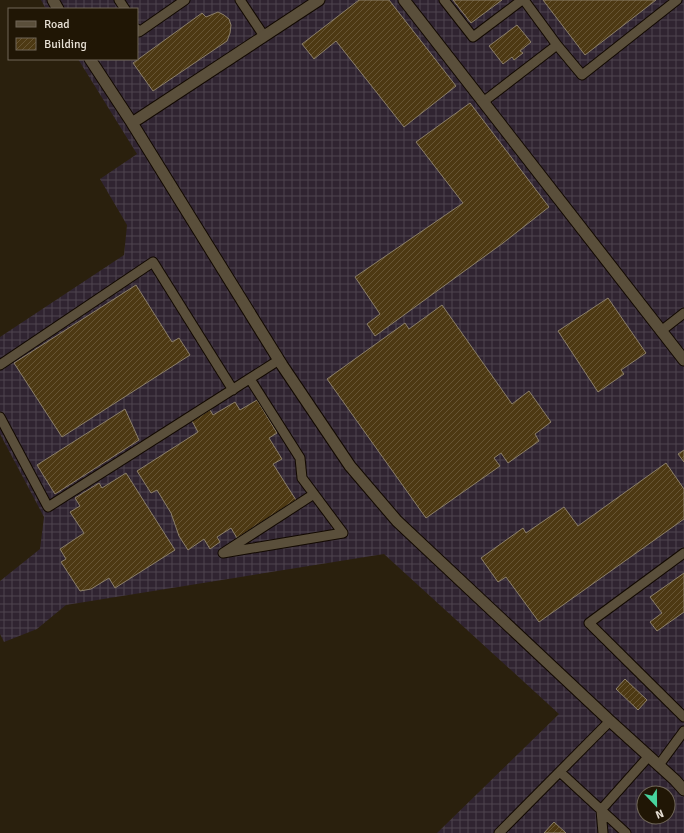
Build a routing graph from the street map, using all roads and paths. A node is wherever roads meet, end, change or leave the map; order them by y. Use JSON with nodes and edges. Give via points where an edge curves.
{"nodes":[{"id":1,"x":185,"y":0,"type":"edge"},
{"id":2,"x":240,"y":0,"type":"edge"},
{"id":3,"x":319,"y":0,"type":"edge"},
{"id":4,"x":404,"y":0,"type":"edge"},
{"id":5,"x":444,"y":0,"type":"edge"},
{"id":6,"x":523,"y":0,"type":"edge"},
{"id":7,"x":677,"y":0,"type":"edge"},
{"id":8,"x":138,"y":30,"type":"edge"},
{"id":9,"x":264,"y":36,"type":"junction"},
{"id":10,"x":557,"y":45,"type":"junction"},
{"id":11,"x":91,"y":60,"type":"edge"},
{"id":12,"x":484,"y":102,"type":"junction"},
{"id":13,"x":132,"y":123,"type":"junction"},
{"id":14,"x":684,"y":313,"type":"edge"},
{"id":15,"x":661,"y":331,"type":"junction"},
{"id":16,"x":279,"y":360,"type":"junction"},
{"id":17,"x":684,"y":360,"type":"edge"},
{"id":18,"x":0,"y":365,"type":"edge"},
{"id":19,"x":250,"y":379,"type":"junction"},
{"id":20,"x":233,"y":390,"type":"junction"},
{"id":21,"x":0,"y":417,"type":"edge"},
{"id":22,"x":314,"y":494,"type":"junction"},
{"id":23,"x":684,"y":553,"type":"edge"},
{"id":24,"x":684,"y":717,"type":"edge"},
{"id":25,"x":610,"y":721,"type":"junction"},
{"id":26,"x":684,"y":731,"type":"edge"},
{"id":27,"x":649,"y":756,"type":"junction"},
{"id":28,"x":659,"y":765,"type":"junction"},
{"id":29,"x":560,"y":772,"type":"junction"},
{"id":30,"x":684,"y":790,"type":"edge"},
{"id":31,"x":601,"y":810,"type":"junction"},
{"id":32,"x":499,"y":833,"type":"edge"},
{"id":33,"x":603,"y":833,"type":"edge"},
{"id":34,"x":626,"y":833,"type":"edge"}],
"edges":[{"from":1,"to":8,"type":"lane"},
{"from":2,"to":9,"type":"lane"},
{"from":3,"to":9,"type":"street"},
{"from":4,"to":12,"type":"street"},
{"from":5,"to":6,"type":"lane","via":[[473,37]]},
{"from":6,"to":10,"type":"lane"},
{"from":7,"to":10,"type":"lane","via":[[582,75]]},
{"from":9,"to":13,"type":"street"},
{"from":10,"to":12,"type":"lane"},
{"from":11,"to":13,"type":"street"},
{"from":12,"to":15,"type":"street"},
{"from":13,"to":16,"type":"street"},
{"from":14,"to":15,"type":"lane"},
{"from":15,"to":17,"type":"street"},
{"from":16,"to":19,"type":"lane"},
{"from":16,"to":25,"type":"street","via":[[350,466],[397,521]]},
{"from":18,"to":20,"type":"lane","via":[[154,262]]},
{"from":19,"to":20,"type":"lane"},
{"from":19,"to":22,"type":"lane","via":[[300,458],[302,478]]},
{"from":20,"to":21,"type":"lane","via":[[48,507]]},
{"from":22,"to":22,"type":"lane","via":[[343,533],[223,554],[288,511]]},
{"from":23,"to":24,"type":"lane","via":[[588,623]]},
{"from":25,"to":27,"type":"street"},
{"from":25,"to":29,"type":"lane"},
{"from":26,"to":28,"type":"lane"},
{"from":27,"to":28,"type":"street"},
{"from":27,"to":31,"type":"lane"},
{"from":28,"to":30,"type":"street"},
{"from":29,"to":31,"type":"lane"},
{"from":29,"to":32,"type":"lane"},
{"from":31,"to":33,"type":"lane"},
{"from":31,"to":34,"type":"lane"}]}
